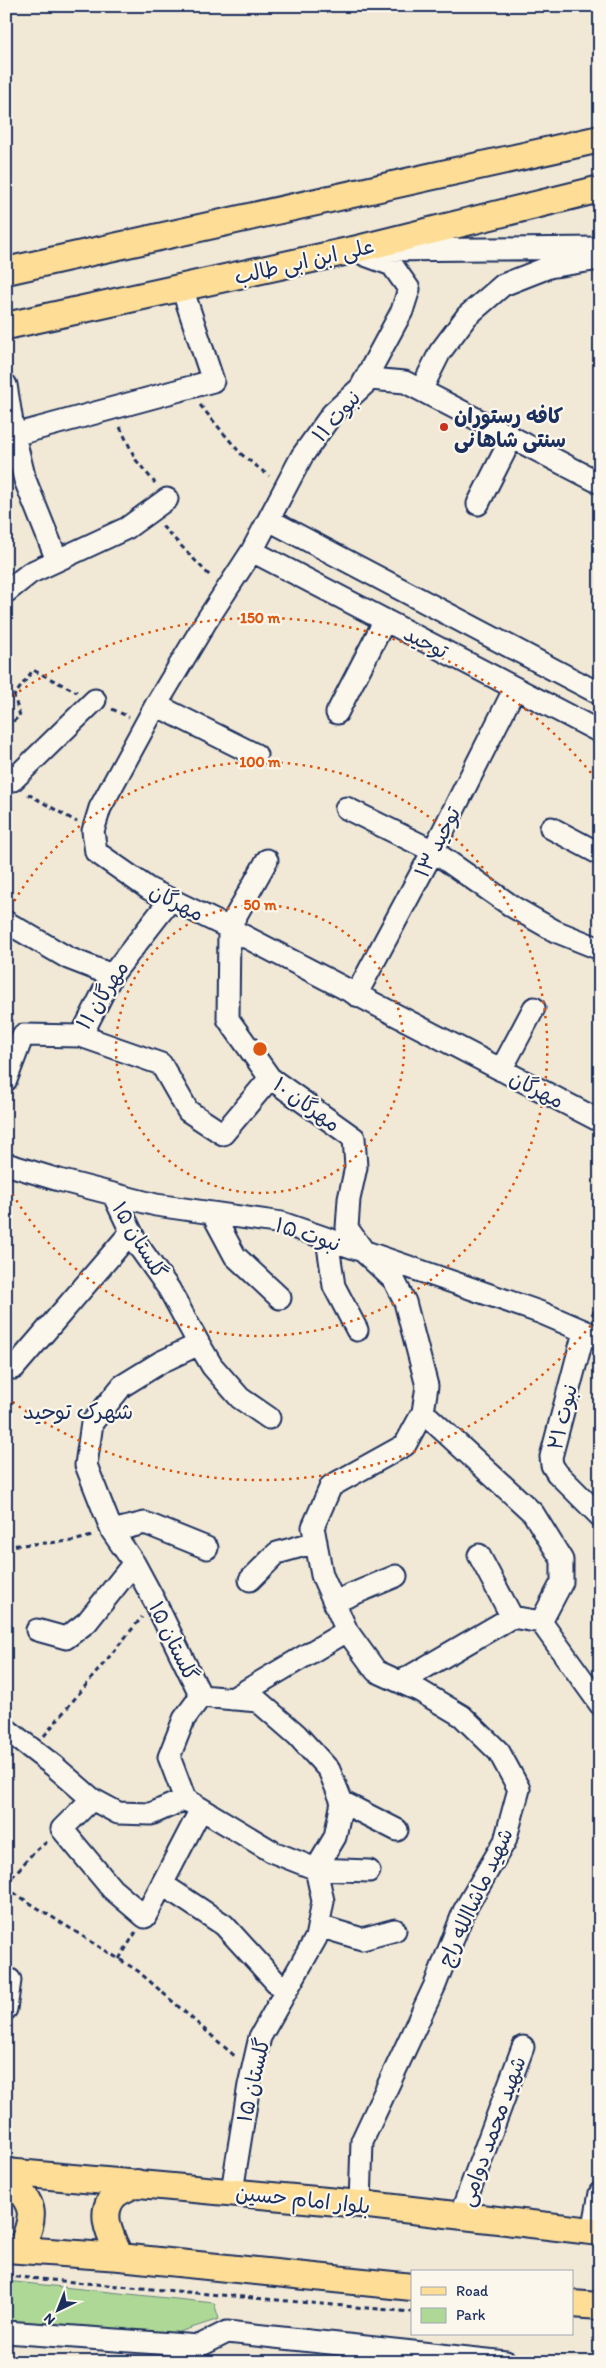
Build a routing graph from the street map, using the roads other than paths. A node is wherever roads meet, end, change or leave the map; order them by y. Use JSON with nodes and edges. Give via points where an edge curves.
{"nodes":[{"id":1,"x":600,"y":138,"type":"edge"},
{"id":2,"x":600,"y":190,"type":"edge"},
{"id":3,"x":600,"y":248,"type":"edge"},
{"id":4,"x":353,"y":250,"type":"junction"},
{"id":5,"x":600,"y":259,"type":"edge"},
{"id":6,"x":6,"y":271,"type":"edge"},
{"id":7,"x":182,"y":288,"type":"junction"},
{"id":8,"x":6,"y":326,"type":"edge"},
{"id":9,"x":6,"y":385,"type":"edge"},
{"id":10,"x":361,"y":387,"type":"junction"},
{"id":11,"x":422,"y":390,"type":"junction"},
{"id":12,"x":14,"y":435,"type":"junction"},
{"id":13,"x":512,"y":437,"type":"junction"},
{"id":14,"x":600,"y":483,"type":"edge"},
{"id":15,"x":167,"y":499,"type":"road end"},
{"id":16,"x":478,"y":504,"type":"dead end"},
{"id":17,"x":269,"y":520,"type":"junction"},
{"id":18,"x":252,"y":551,"type":"junction"},
{"id":19,"x":57,"y":560,"type":"junction"},
{"id":20,"x":6,"y":592,"type":"edge"},
{"id":21,"x":385,"y":620,"type":"junction"},
{"id":22,"x":514,"y":688,"type":"junction"},
{"id":23,"x":600,"y":694,"type":"edge"},
{"id":24,"x":96,"y":700,"type":"road end"},
{"id":25,"x":156,"y":705,"type":"junction"},
{"id":26,"x":337,"y":713,"type":"dead end"},
{"id":27,"x":600,"y":732,"type":"edge"},
{"id":28,"x":256,"y":755,"type":"dead end"},
{"id":29,"x":10,"y":776,"type":"edge"},
{"id":30,"x":346,"y":808,"type":"dead end"},
{"id":31,"x":551,"y":828,"type":"dead end"},
{"id":32,"x":433,"y":851,"type":"junction"},
{"id":33,"x":600,"y":854,"type":"edge"},
{"id":34,"x":268,"y":860,"type":"dead end"},
{"id":35,"x":171,"y":900,"type":"junction"},
{"id":36,"x":6,"y":922,"type":"edge"},
{"id":37,"x":229,"y":928,"type":"junction"},
{"id":38,"x":600,"y":949,"type":"edge"},
{"id":39,"x":112,"y":975,"type":"junction"},
{"id":40,"x":356,"y":995,"type":"junction"},
{"id":41,"x":534,"y":1008,"type":"dead end"},
{"id":42,"x":81,"y":1036,"type":"junction"},
{"id":43,"x":501,"y":1070,"type":"junction"},
{"id":44,"x":270,"y":1078,"type":"junction"},
{"id":45,"x":6,"y":1080,"type":"edge"},
{"id":46,"x":600,"y":1121,"type":"edge"},
{"id":47,"x":6,"y":1164,"type":"edge"},
{"id":48,"x":113,"y":1194,"type":"junction"},
{"id":49,"x":212,"y":1213,"type":"junction"},
{"id":50,"x":131,"y":1232,"type":"junction"},
{"id":51,"x":327,"y":1239,"type":"junction"},
{"id":52,"x":365,"y":1253,"type":"junction"},
{"id":53,"x":280,"y":1298,"type":"dead end"},
{"id":54,"x":357,"y":1330,"type":"dead end"},
{"id":55,"x":592,"y":1335,"type":"edge"},
{"id":56,"x":199,"y":1344,"type":"junction"},
{"id":57,"x":14,"y":1368,"type":"dead end"},
{"id":58,"x":423,"y":1412,"type":"junction"},
{"id":59,"x":269,"y":1418,"type":"dead end"},
{"id":60,"x":600,"y":1516,"type":"edge"},
{"id":61,"x":112,"y":1531,"type":"junction"},
{"id":62,"x":316,"y":1542,"type":"junction"},
{"id":63,"x":207,"y":1548,"type":"dead end"},
{"id":64,"x":479,"y":1555,"type":"dead end"},
{"id":65,"x":134,"y":1563,"type":"junction"},
{"id":66,"x":396,"y":1576,"type":"dead end"},
{"id":67,"x":250,"y":1580,"type":"dead end"},
{"id":68,"x":334,"y":1602,"type":"junction"},
{"id":69,"x":512,"y":1617,"type":"junction"},
{"id":70,"x":541,"y":1622,"type":"junction"},
{"id":71,"x":38,"y":1630,"type":"dead end"},
{"id":72,"x":346,"y":1631,"type":"junction"},
{"id":73,"x":400,"y":1682,"type":"junction"},
{"id":74,"x":201,"y":1696,"type":"junction"},
{"id":75,"x":232,"y":1698,"type":"junction"},
{"id":76,"x":600,"y":1704,"type":"edge"},
{"id":77,"x":6,"y":1729,"type":"edge"},
{"id":78,"x":92,"y":1799,"type":"junction"},
{"id":79,"x":342,"y":1802,"type":"junction"},
{"id":80,"x":193,"y":1804,"type":"junction"},
{"id":81,"x":397,"y":1830,"type":"dead end"},
{"id":82,"x":316,"y":1869,"type":"junction"},
{"id":83,"x":369,"y":1871,"type":"dead end"},
{"id":84,"x":162,"y":1884,"type":"junction"},
{"id":85,"x":319,"y":1926,"type":"junction"},
{"id":86,"x":395,"y":1930,"type":"dead end"},
{"id":87,"x":10,"y":1980,"type":"dead end"},
{"id":88,"x":285,"y":1992,"type":"junction"},
{"id":89,"x":6,"y":2009,"type":"edge"},
{"id":90,"x":523,"y":2047,"type":"dead end"},
{"id":91,"x":6,"y":2172,"type":"edge"},
{"id":92,"x":137,"y":2183,"type":"junction"},
{"id":93,"x":232,"y":2192,"type":"junction"},
{"id":94,"x":600,"y":2193,"type":"edge"},
{"id":95,"x":360,"y":2204,"type":"junction"},
{"id":96,"x":460,"y":2216,"type":"junction"},
{"id":97,"x":596,"y":2232,"type":"edge"},
{"id":98,"x":14,"y":2249,"type":"edge"},
{"id":99,"x":120,"y":2257,"type":"junction"},
{"id":100,"x":411,"y":2287,"type":"edge"},
{"id":101,"x":574,"y":2304,"type":"edge"},
{"id":102,"x":600,"y":2306,"type":"edge"},
{"id":103,"x":6,"y":2332,"type":"edge"},
{"id":104,"x":392,"y":2356,"type":"edge"},
{"id":105,"x":506,"y":2362,"type":"edge"}],
"edges":[{"from":1,"to":6,"type":"main road"},
{"from":2,"to":4,"type":"main road","name":"علی ابن ابی طالب"},
{"from":3,"to":4,"type":"street"},
{"from":4,"to":7,"type":"main road","name":"علی ابن ابی طالب"},
{"from":4,"to":10,"type":"street","via":[[392,265],[409,289],[402,311]]},
{"from":5,"to":11,"type":"street","via":[[549,267],[503,285],[467,316],[440,352]]},
{"from":7,"to":8,"type":"main road","name":"علی ابن ابی طالب"},
{"from":7,"to":12,"type":"street","via":[[214,381]]},
{"from":9,"to":12,"type":"street"},
{"from":10,"to":11,"type":"street","name":"نبوت ۱۱","via":[[370,379],[405,382]]},
{"from":10,"to":17,"type":"street","name":"نبوت ۱۱","via":[[332,414],[302,456]]},
{"from":11,"to":13,"type":"street","name":"نبوت ۱۱"},
{"from":12,"to":19,"type":"street","via":[[25,480]]},
{"from":13,"to":14,"type":"street","name":"نبوت ۱۱"},
{"from":13,"to":16,"type":"street"},
{"from":15,"to":19,"type":"street","via":[[127,528]]},
{"from":17,"to":18,"type":"street"},
{"from":17,"to":23,"type":"street","name":"توحید"},
{"from":18,"to":21,"type":"street","name":"توحید"},
{"from":18,"to":25,"type":"street"},
{"from":19,"to":20,"type":"street","via":[[30,573]]},
{"from":21,"to":22,"type":"street","name":"توحید"},
{"from":21,"to":26,"type":"street"},
{"from":22,"to":27,"type":"street","name":"توحید"},
{"from":22,"to":32,"type":"street","name":"توحید ۱۳"},
{"from":24,"to":29,"type":"street"},
{"from":25,"to":28,"type":"street"},
{"from":25,"to":35,"type":"street","name":"مهرگان","via":[[100,808],[92,830],[96,852],[149,889]]},
{"from":30,"to":32,"type":"street"},
{"from":31,"to":33,"type":"street"},
{"from":32,"to":38,"type":"street","via":[[513,907],[555,931]]},
{"from":32,"to":40,"type":"street","name":"توحید ۱۳"},
{"from":34,"to":37,"type":"street"},
{"from":35,"to":37,"type":"street","name":"مهرگان"},
{"from":35,"to":39,"type":"street","name":"مهرگان ۱۱"},
{"from":36,"to":39,"type":"street","via":[[68,958]]},
{"from":37,"to":40,"type":"street","name":"مهرگان"},
{"from":37,"to":44,"type":"street","name":"مهرگان ۱۰","via":[[228,1019]]},
{"from":39,"to":42,"type":"street","name":"مهرگان ۱۱"},
{"from":40,"to":43,"type":"street","name":"مهرگان"},
{"from":41,"to":43,"type":"street"},
{"from":42,"to":44,"type":"street","via":[[161,1064],[188,1111],[223,1134]]},
{"from":42,"to":45,"type":"street","name":"مهرگان ۱۱","via":[[23,1036]]},
{"from":43,"to":46,"type":"street","name":"مهرگان"},
{"from":44,"to":52,"type":"street","name":"مهرگان ۱۰","via":[[354,1138],[356,1167],[347,1228]]},
{"from":47,"to":48,"type":"street","name":"نبوت ۱۵"},
{"from":48,"to":49,"type":"street","name":"نبوت ۱۵","via":[[156,1205]]},
{"from":48,"to":50,"type":"street","name":"گلستان ۱۵"},
{"from":49,"to":51,"type":"street","name":"نبوت ۱۵","via":[[282,1223]]},
{"from":49,"to":53,"type":"street","via":[[235,1256]]},
{"from":50,"to":56,"type":"street","name":"گلستان ۱۵","via":[[169,1288]]},
{"from":50,"to":57,"type":"street"},
{"from":51,"to":52,"type":"street","name":"نبوت ۱۵"},
{"from":51,"to":54,"type":"street","via":[[334,1286]]},
{"from":52,"to":55,"type":"street","name":"نبوت ۱۵","via":[[542,1313]]},
{"from":52,"to":58,"type":"street","name":"شهید ماشاالله راج","via":[[394,1280],[405,1302],[427,1386]]},
{"from":55,"to":60,"type":"street","name":"نبوت ۲۱","via":[[551,1457],[558,1473]]},
{"from":56,"to":59,"type":"street","via":[[212,1366],[240,1398]]},
{"from":56,"to":61,"type":"street","name":"گلستان ۱۵","via":[[122,1386],[92,1423],[86,1465]]},
{"from":58,"to":62,"type":"street","name":"شهید ماشاالله راج","via":[[405,1445],[331,1486],[313,1528]]},
{"from":58,"to":70,"type":"street","via":[[533,1513],[562,1560],[562,1582]]},
{"from":61,"to":63,"type":"street","via":[[145,1524]]},
{"from":61,"to":65,"type":"street","name":"گلستان ۱۵"},
{"from":62,"to":67,"type":"street","via":[[277,1553]]},
{"from":62,"to":68,"type":"street","name":"شهید ماشاالله راج","via":[[322,1575]]},
{"from":64,"to":69,"type":"street"},
{"from":65,"to":71,"type":"street","via":[[87,1622],[66,1638]]},
{"from":65,"to":74,"type":"street","name":"گلستان ۱۵"},
{"from":66,"to":68,"type":"street"},
{"from":68,"to":72,"type":"street","name":"شهید ماشاالله راج"},
{"from":69,"to":70,"type":"street"},
{"from":69,"to":73,"type":"street"},
{"from":70,"to":76,"type":"street"},
{"from":72,"to":73,"type":"street","name":"شهید ماشاالله راج","via":[[376,1671]]},
{"from":72,"to":75,"type":"street"},
{"from":73,"to":95,"type":"street","name":"شهید ماشاالله راج","via":[[462,1716],[499,1752],[518,1789],[505,1841],[464,1910],[435,1985],[362,2141]]},
{"from":74,"to":75,"type":"street","name":"گلستان ۱۵"},
{"from":74,"to":80,"type":"street","via":[[184,1719],[169,1757]]},
{"from":75,"to":79,"type":"street","name":"گلستان ۱۵","via":[[258,1701],[297,1735],[329,1770]]},
{"from":77,"to":78,"type":"street"},
{"from":78,"to":80,"type":"street","via":[[118,1813],[151,1814]]},
{"from":78,"to":84,"type":"street","via":[[62,1829],[112,1889],[145,1917]]},
{"from":79,"to":81,"type":"street"},
{"from":79,"to":82,"type":"street","via":[[335,1837]]},
{"from":80,"to":82,"type":"street","via":[[273,1852]]},
{"from":80,"to":84,"type":"street"},
{"from":82,"to":83,"type":"street"},
{"from":82,"to":85,"type":"street","name":"گلستان ۱۵","via":[[323,1901]]},
{"from":84,"to":88,"type":"street","via":[[224,1925]]},
{"from":85,"to":86,"type":"street","via":[[362,1939]]},
{"from":85,"to":88,"type":"street","name":"گلستان ۱۵","via":[[316,1938]]},
{"from":87,"to":89,"type":"street"},
{"from":88,"to":93,"type":"street","name":"گلستان ۱۵","via":[[260,2037]]},
{"from":90,"to":96,"type":"street","name":"شهید محمد دوامی"},
{"from":91,"to":92,"type":"main road","name":"بلوار امام حسین"},
{"from":91,"to":98,"type":"main road","via":[[30,2204],[32,2214],[31,2223]]},
{"from":92,"to":93,"type":"main road","name":"بلوار امام حسین"},
{"from":92,"to":99,"type":"main road","via":[[116,2195],[106,2218]]},
{"from":93,"to":95,"type":"main road","name":"بلوار امام حسین"},
{"from":94,"to":97,"type":"street"},
{"from":95,"to":96,"type":"main road","name":"بلوار امام حسین"},
{"from":96,"to":97,"type":"main road","name":"بلوار امام حسین"},
{"from":98,"to":99,"type":"main road"},
{"from":99,"to":100,"type":"main road"},
{"from":101,"to":102,"type":"main road"},
{"from":103,"to":104,"type":"street","via":[[199,2346],[227,2332]]},
{"from":104,"to":105,"type":"street"}]}
